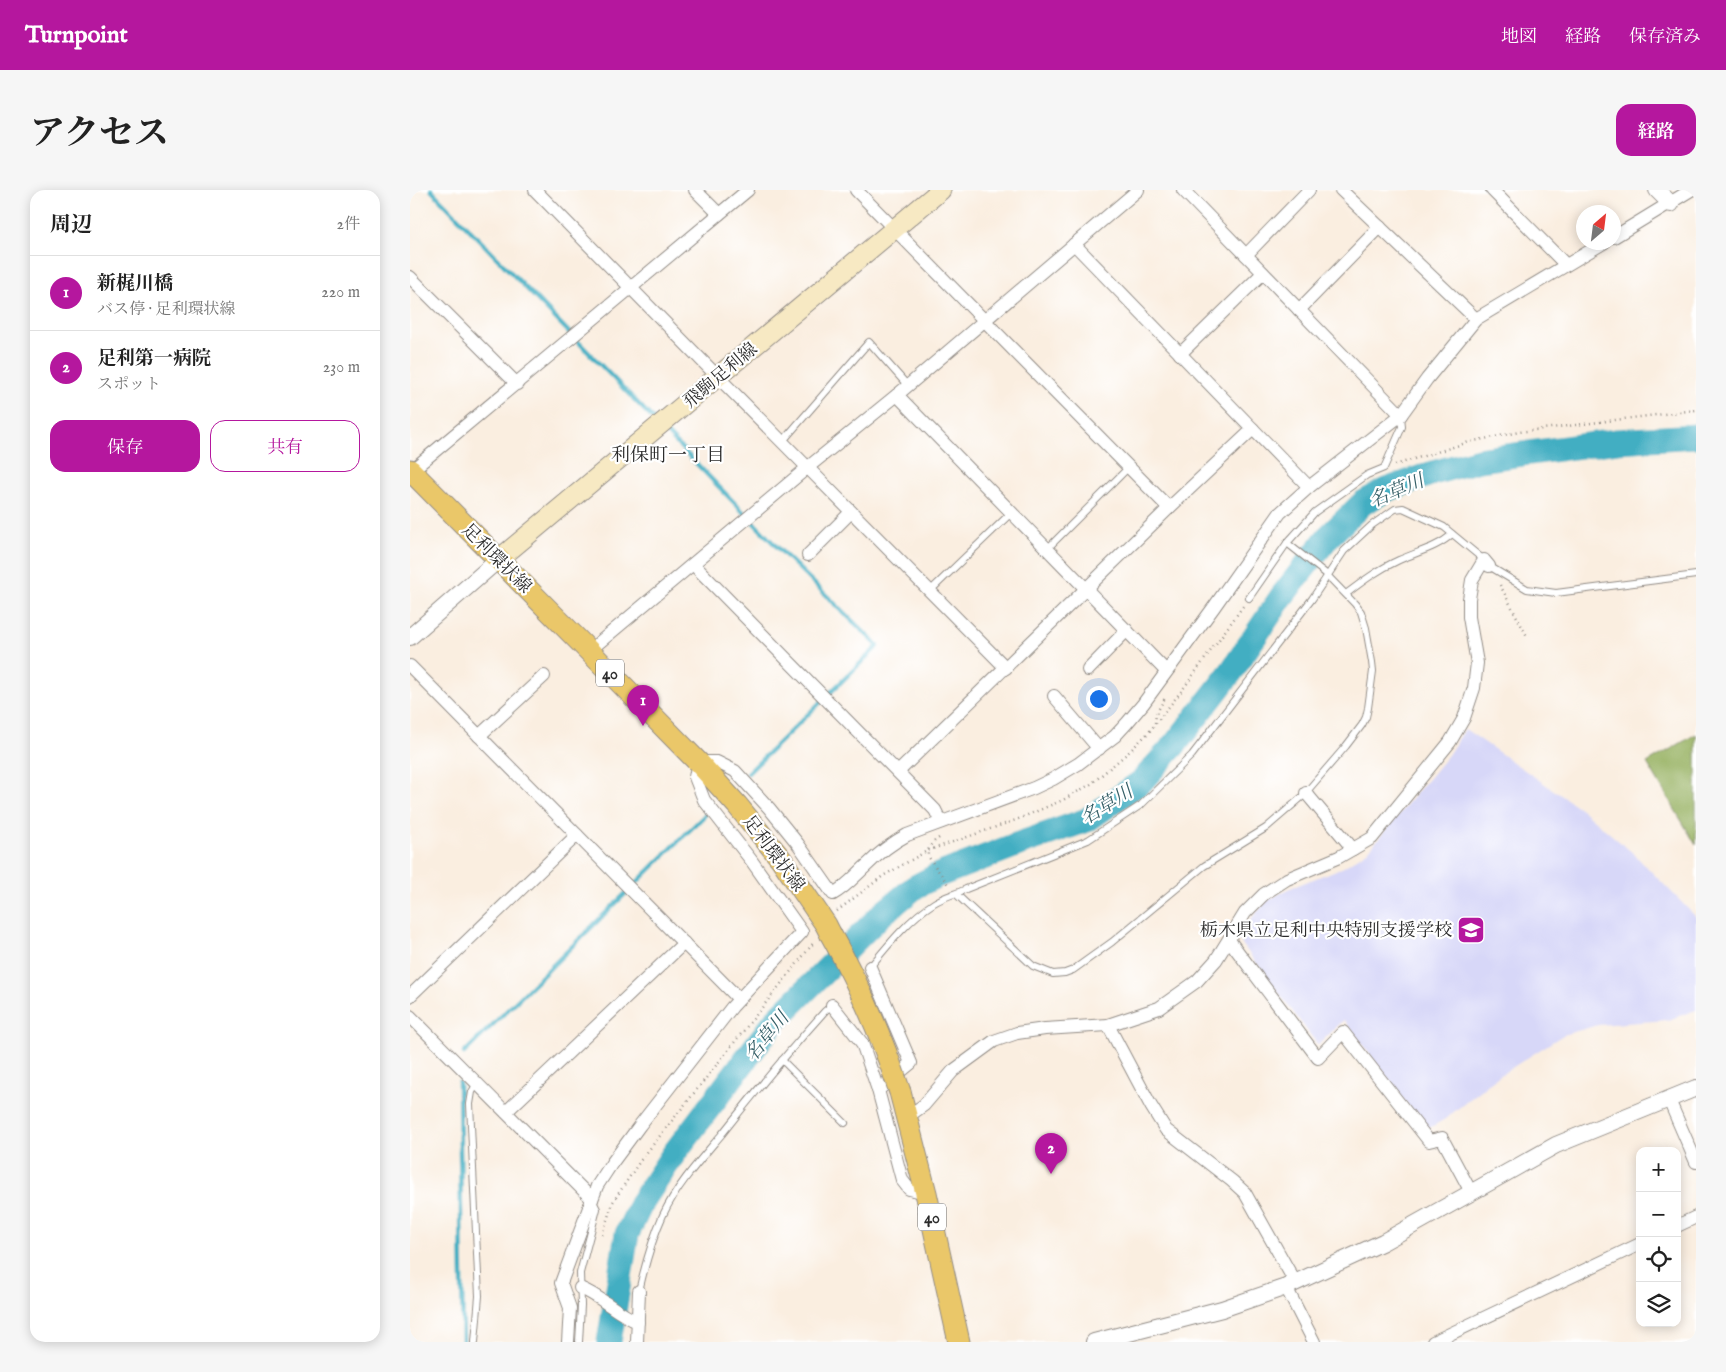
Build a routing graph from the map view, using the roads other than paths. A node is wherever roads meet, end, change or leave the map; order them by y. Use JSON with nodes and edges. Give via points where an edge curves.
{"nodes":[{"id":1,"x":535,"y":190,"type":"edge"},
{"id":2,"x":695,"y":190,"type":"edge"},
{"id":3,"x":748,"y":190,"type":"edge"},
{"id":4,"x":856,"y":190,"type":"edge"},
{"id":5,"x":941,"y":190,"type":"edge"},
{"id":6,"x":1138,"y":190,"type":"edge"},
{"id":7,"x":1182,"y":190,"type":"edge"},
{"id":8,"x":1309,"y":190,"type":"edge"},
{"id":9,"x":1341,"y":190,"type":"edge"},
{"id":10,"x":1492,"y":190,"type":"edge"},
{"id":11,"x":1657,"y":190,"type":"edge"},
{"id":12,"x":1690,"y":190,"type":"edge"},
{"id":13,"x":1670,"y":204,"type":"junction"},
{"id":14,"x":719,"y":214,"type":"junction"},
{"id":15,"x":1380,"y":227,"type":"junction"},
{"id":16,"x":894,"y":229,"type":"junction"},
{"id":17,"x":1621,"y":233,"type":"edge"},
{"id":18,"x":1074,"y":244,"type":"junction"},
{"id":19,"x":1591,"y":250,"type":"edge"},
{"id":20,"x":1246,"y":255,"type":"junction"},
{"id":21,"x":1566,"y":265,"type":"junction"},
{"id":22,"x":1263,"y":273,"type":"junction"},
{"id":23,"x":410,"y":277,"type":"edge"},
{"id":24,"x":631,"y":288,"type":"junction"},
{"id":25,"x":1299,"y":310,"type":"junction"},
{"id":26,"x":1476,"y":319,"type":"junction"},
{"id":27,"x":985,"y":320,"type":"junction"},
{"id":28,"x":1180,"y":354,"type":"junction"},
{"id":29,"x":718,"y":377,"type":"junction"},
{"id":30,"x":517,"y":384,"type":"junction"},
{"id":31,"x":908,"y":386,"type":"junction"},
{"id":32,"x":897,"y":395,"type":"junction"},
{"id":33,"x":1401,"y":415,"type":"junction"},
{"id":34,"x":1252,"y":429,"type":"junction"},
{"id":35,"x":782,"y":442,"type":"junction"},
{"id":36,"x":807,"y":468,"type":"junction"},
{"id":37,"x":1129,"y":468,"type":"junction"},
{"id":38,"x":411,"y":471,"type":"edge"},
{"id":39,"x":1309,"y":487,"type":"junction"},
{"id":40,"x":1169,"y":508,"type":"junction"},
{"id":41,"x":851,"y":512,"type":"junction"},
{"id":42,"x":1012,"y":512,"type":"junction"},
{"id":43,"x":1452,"y":534,"type":"junction"},
{"id":44,"x":1287,"y":543,"type":"junction"},
{"id":45,"x":1048,"y":548,"type":"junction"},
{"id":46,"x":808,"y":555,"type":"dead end"},
{"id":47,"x":498,"y":560,"type":"junction"},
{"id":48,"x":1487,"y":563,"type":"junction"},
{"id":49,"x":693,"y":564,"type":"junction"},
{"id":50,"x":1326,"y":575,"type":"junction"},
{"id":51,"x":1696,"y":575,"type":"edge"},
{"id":52,"x":1087,"y":588,"type":"junction"},
{"id":53,"x":930,"y":591,"type":"junction"},
{"id":54,"x":1346,"y":594,"type":"junction"},
{"id":55,"x":1249,"y":598,"type":"dead end"},
{"id":56,"x":1127,"y":630,"type":"junction"},
{"id":57,"x":410,"y":637,"type":"edge"},
{"id":58,"x":589,"y":651,"type":"junction"},
{"id":59,"x":410,"y":666,"type":"edge"},
{"id":60,"x":1006,"y":668,"type":"junction"},
{"id":61,"x":1088,"y":670,"type":"dead end"},
{"id":62,"x":1166,"y":671,"type":"junction"},
{"id":63,"x":544,"y":676,"type":"dead end"},
{"id":64,"x":1054,"y":696,"type":"dead end"},
{"id":65,"x":479,"y":736,"type":"junction"},
{"id":66,"x":1099,"y":749,"type":"junction"},
{"id":67,"x":698,"y":762,"type":"junction"},
{"id":68,"x":898,"y":772,"type":"junction"},
{"id":69,"x":1306,"y":793,"type":"junction"},
{"id":70,"x":942,"y":822,"type":"junction"},
{"id":71,"x":577,"y":835,"type":"junction"},
{"id":72,"x":1353,"y":849,"type":"junction"},
{"id":73,"x":954,"y":892,"type":"junction"},
{"id":74,"x":1229,"y":940,"type":"junction"},
{"id":75,"x":684,"y":943,"type":"junction"},
{"id":76,"x":870,"y":967,"type":"joint"},
{"id":77,"x":410,"y":996,"type":"edge"},
{"id":78,"x":739,"y":999,"type":"junction"},
{"id":79,"x":832,"y":1005,"type":"joint"},
{"id":80,"x":410,"y":1016,"type":"edge"},
{"id":81,"x":1108,"y":1026,"type":"junction"},
{"id":82,"x":782,"y":1060,"type":"junction"},
{"id":83,"x":477,"y":1084,"type":"junction"},
{"id":84,"x":1696,"y":1088,"type":"edge"},
{"id":85,"x":878,"y":1090,"type":"junction"},
{"id":86,"x":1669,"y":1100,"type":"junction"},
{"id":87,"x":506,"y":1112,"type":"junction"},
{"id":88,"x":907,"y":1117,"type":"junction"},
{"id":89,"x":845,"y":1123,"type":"dead end"},
{"id":90,"x":1696,"y":1162,"type":"edge"},
{"id":91,"x":1471,"y":1192,"type":"junction"},
{"id":92,"x":926,"y":1193,"type":"junction"},
{"id":93,"x":592,"y":1199,"type":"junction"},
{"id":94,"x":1696,"y":1217,"type":"edge"},
{"id":95,"x":1681,"y":1224,"type":"edge"},
{"id":96,"x":1636,"y":1246,"type":"edge"},
{"id":97,"x":1290,"y":1284,"type":"junction"},
{"id":98,"x":585,"y":1290,"type":"junction"},
{"id":99,"x":639,"y":1291,"type":"joint"},
{"id":100,"x":634,"y":1321,"type":"junction"},
{"id":101,"x":475,"y":1342,"type":"edge"},
{"id":102,"x":568,"y":1342,"type":"edge"},
{"id":103,"x":578,"y":1342,"type":"edge"},
{"id":104,"x":638,"y":1342,"type":"edge"},
{"id":105,"x":959,"y":1342,"type":"edge"},
{"id":106,"x":1094,"y":1342,"type":"edge"},
{"id":107,"x":1314,"y":1342,"type":"edge"},
{"id":108,"x":1433,"y":1342,"type":"edge"}],
"edges":[{"from":1,"to":24,"type":"street"},
{"from":2,"to":14,"type":"street"},
{"from":3,"to":14,"type":"street"},
{"from":4,"to":16,"type":"street"},
{"from":5,"to":16,"type":"main road","name":"飛駒足利線"},
{"from":6,"to":18,"type":"street"},
{"from":7,"to":20,"type":"street"},
{"from":8,"to":20,"type":"street"},
{"from":9,"to":15,"type":"street"},
{"from":10,"to":21,"type":"street"},
{"from":11,"to":13,"type":"street"},
{"from":12,"to":13,"type":"street"},
{"from":13,"to":17,"type":"street"},
{"from":14,"to":24,"type":"street"},
{"from":15,"to":25,"type":"street"},
{"from":15,"to":26,"type":"street"},
{"from":16,"to":27,"type":"street"},
{"from":16,"to":29,"type":"main road","name":"飛駒足利線"},
{"from":18,"to":27,"type":"street"},
{"from":18,"to":28,"type":"street"},
{"from":19,"to":21,"type":"street"},
{"from":20,"to":22,"type":"street"},
{"from":21,"to":26,"type":"street"},
{"from":22,"to":25,"type":"street"},
{"from":22,"to":28,"type":"street"},
{"from":23,"to":30,"type":"street"},
{"from":24,"to":29,"type":"street"},
{"from":24,"to":30,"type":"street"},
{"from":25,"to":33,"type":"street"},
{"from":26,"to":33,"type":"street"},
{"from":27,"to":31,"type":"street"},
{"from":27,"to":37,"type":"street"},
{"from":28,"to":34,"type":"street"},
{"from":29,"to":35,"type":"street"},
{"from":29,"to":47,"type":"main road","name":"飛駒足利線"},
{"from":30,"to":38,"type":"street"},
{"from":31,"to":32,"type":"street"},
{"from":31,"to":35,"type":"lane","via":[[869,342]]},
{"from":32,"to":36,"type":"street"},
{"from":32,"to":42,"type":"street"},
{"from":33,"to":39,"type":"street"},
{"from":33,"to":44,"type":"lane","via":[[1402,427],[1384,468],[1367,474],[1315,512]]},
{"from":34,"to":39,"type":"street"},
{"from":34,"to":40,"type":"street"},
{"from":35,"to":36,"type":"street"},
{"from":36,"to":41,"type":"street"},
{"from":36,"to":49,"type":"street"},
{"from":37,"to":40,"type":"street"},
{"from":37,"to":45,"type":"lane"},
{"from":38,"to":47,"type":"main road","name":"足利環状線","number":"40"},
{"from":39,"to":62,"type":"street","via":[[1280,513]]},
{"from":40,"to":52,"type":"street"},
{"from":41,"to":46,"type":"street"},
{"from":41,"to":53,"type":"street"},
{"from":42,"to":45,"type":"street"},
{"from":42,"to":53,"type":"lane"},
{"from":43,"to":48,"type":"lane"},
{"from":43,"to":50,"type":"lane","via":[[1408,510],[1395,509],[1344,551]]},
{"from":43,"to":54,"type":"lane","via":[[1373,573]]},
{"from":44,"to":50,"type":"lane"},
{"from":44,"to":55,"type":"lane"},
{"from":45,"to":52,"type":"street"},
{"from":47,"to":57,"type":"street"},
{"from":47,"to":58,"type":"main road","name":"足利環状線","number":"40"},
{"from":48,"to":51,"type":"lane","via":[[1527,589],[1556,593]]},
{"from":48,"to":72,"type":"street","via":[[1472,580],[1468,599],[1477,663],[1474,688],[1464,718],[1450,742],[1372,838]]},
{"from":49,"to":58,"type":"street"},
{"from":49,"to":68,"type":"street"},
{"from":50,"to":54,"type":"lane"},
{"from":50,"to":73,"type":"lane","via":[[1192,755],[1141,805],[1088,840]]},
{"from":52,"to":56,"type":"street"},
{"from":52,"to":60,"type":"street"},
{"from":53,"to":60,"type":"street"},
{"from":54,"to":69,"type":"lane","via":[[1361,612],[1370,644],[1373,671],[1366,717]]},
{"from":56,"to":61,"type":"street"},
{"from":56,"to":62,"type":"street"},
{"from":58,"to":67,"type":"main road","name":"足利環状線","number":"40"},
{"from":59,"to":65,"type":"street"},
{"from":60,"to":68,"type":"street"},
{"from":62,"to":66,"type":"street","via":[[1128,723]]},
{"from":63,"to":65,"type":"street"},
{"from":64,"to":66,"type":"street"},
{"from":65,"to":71,"type":"street"},
{"from":66,"to":70,"type":"street","via":[[1066,772],[1034,788]]},
{"from":67,"to":70,"type":"street","via":[[717,762],[735,771],[798,844],[834,894],[845,888],[894,842]]},
{"from":67,"to":78,"type":"street","via":[[695,777],[704,800],[752,860],[802,932]]},
{"from":67,"to":88,"type":"main road","name":"足利環状線","number":"40","bridge":true,"via":[[780,859],[826,925],[825,934],[845,960],[888,1056]]},
{"from":68,"to":70,"type":"street","via":[[935,810]]},
{"from":69,"to":72,"type":"street"},
{"from":69,"to":73,"type":"lane","via":[[1266,828],[1204,866],[1112,942],[1065,973],[1053,974],[1033,966]]},
{"from":71,"to":75,"type":"street"},
{"from":71,"to":77,"type":"street"},
{"from":72,"to":74,"type":"street","via":[[1287,879],[1264,894],[1245,913]]},
{"from":73,"to":76,"type":"lane","via":[[925,909]]},
{"from":74,"to":81,"type":"street","via":[[1197,981],[1159,1008]]},
{"from":74,"to":91,"type":"street","via":[[1318,1058],[1343,1032],[1429,1141],[1442,1138]]},
{"from":75,"to":78,"type":"street"},
{"from":75,"to":87,"type":"street"},
{"from":76,"to":85,"type":"street","via":[[911,1063]]},
{"from":78,"to":93,"type":"street","via":[[640,1125],[597,1186]]},
{"from":79,"to":82,"type":"lane"},
{"from":79,"to":85,"type":"street","via":[[862,1043]]},
{"from":80,"to":83,"type":"street"},
{"from":81,"to":88,"type":"street","via":[[1045,1029],[994,1040],[953,1071],[924,1105]]},
{"from":81,"to":97,"type":"street","via":[[1166,1130],[1245,1193]]},
{"from":82,"to":89,"type":"lane"},
{"from":82,"to":99,"type":"lane","via":[[674,1196],[655,1235]]},
{"from":83,"to":87,"type":"street"},
{"from":83,"to":101,"type":"lane","via":[[470,1104],[479,1296]]},
{"from":84,"to":86,"type":"street"},
{"from":85,"to":92,"type":"street","via":[[902,1180],[909,1189]]},
{"from":86,"to":90,"type":"street"},
{"from":86,"to":91,"type":"street","via":[[1556,1145]]},
{"from":87,"to":93,"type":"street"},
{"from":88,"to":92,"type":"main road","name":"足利環状線","number":"40"},
{"from":91,"to":97,"type":"street","via":[[1383,1242]]},
{"from":92,"to":105,"type":"main road","name":"足利環状線","number":"40"},
{"from":93,"to":98,"type":"lane","via":[[597,1209],[580,1273]]},
{"from":93,"to":102,"type":"street","via":[[561,1283],[570,1308]]},
{"from":94,"to":95,"type":"street"},
{"from":96,"to":108,"type":"street"},
{"from":97,"to":106,"type":"street","via":[[1222,1309]]},
{"from":97,"to":107,"type":"street"},
{"from":98,"to":100,"type":"street"},
{"from":98,"to":103,"type":"lane"},
{"from":99,"to":100,"type":"street"},
{"from":100,"to":104,"type":"street"}]}
